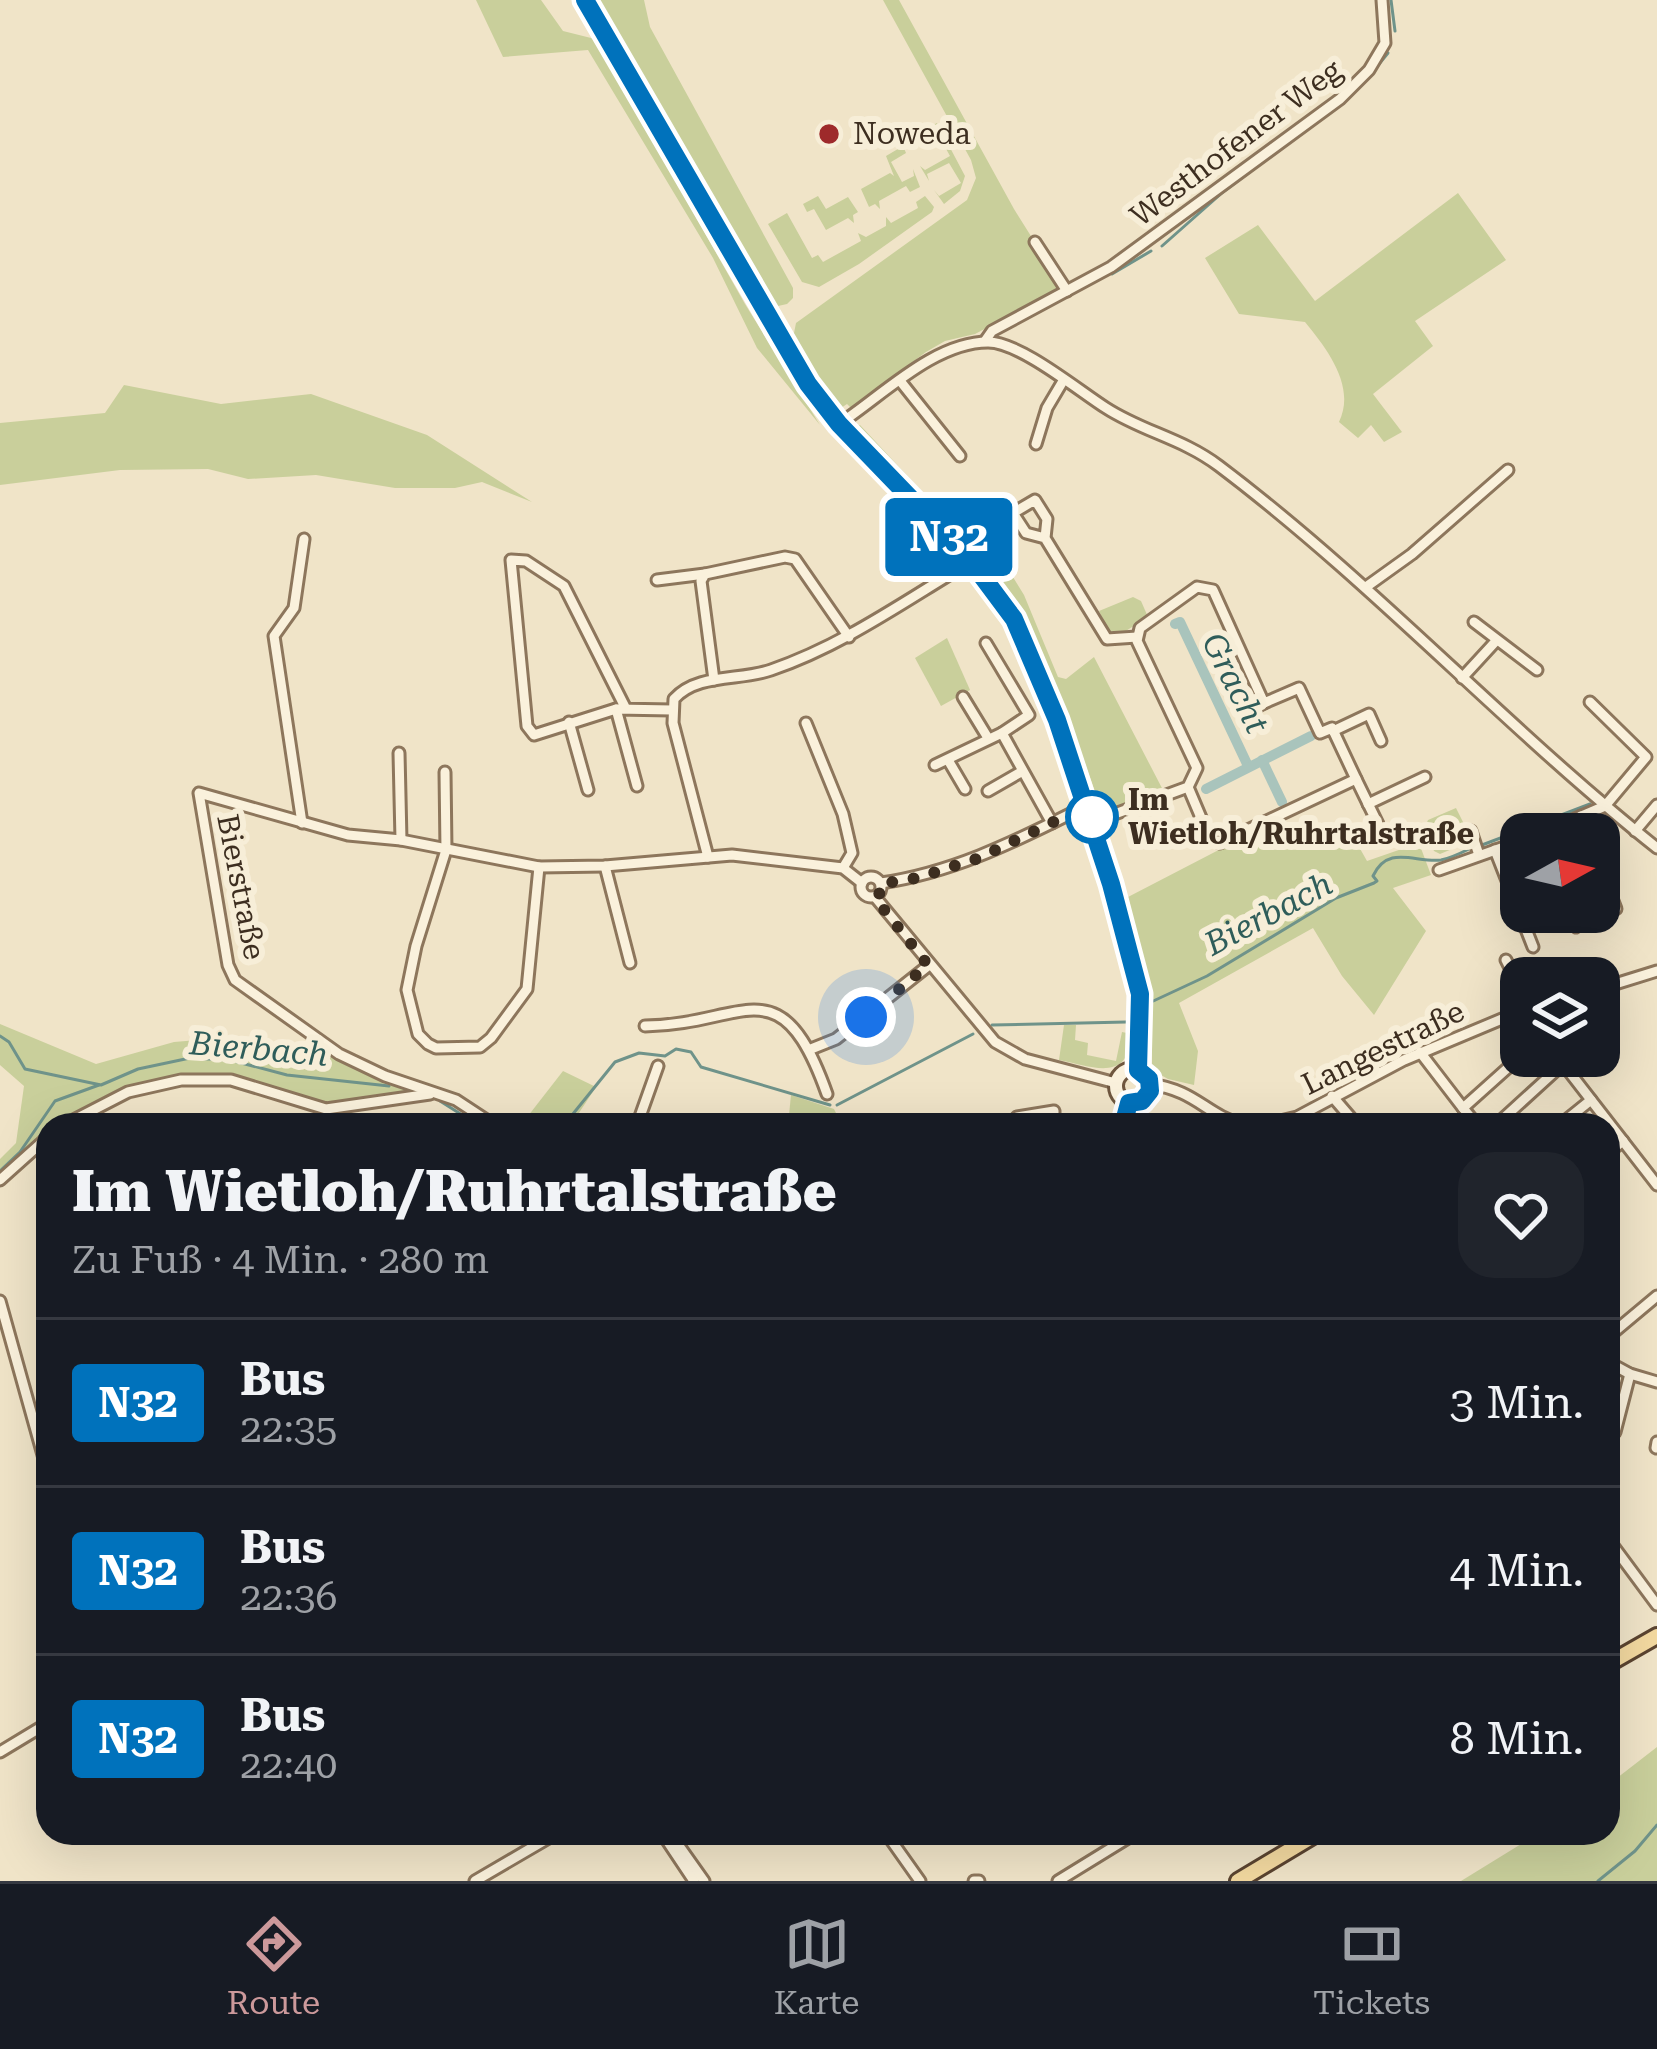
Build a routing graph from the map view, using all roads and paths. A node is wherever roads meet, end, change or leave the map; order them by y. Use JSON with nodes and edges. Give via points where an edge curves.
{"nodes":[{"id":1,"x":585,"y":0,"type":"edge"},
{"id":2,"x":1382,"y":0,"type":"edge"},
{"id":3,"x":1036,"y":242,"type":"dead end"},
{"id":4,"x":1067,"y":291,"type":"junction"},
{"id":5,"x":986,"y":341,"type":"junction"},
{"id":6,"x":1064,"y":381,"type":"junction"},
{"id":7,"x":901,"y":382,"type":"junction"},
{"id":8,"x":839,"y":424,"type":"junction"},
{"id":9,"x":1036,"y":444,"type":"dead end"},
{"id":10,"x":960,"y":455,"type":"dead end"},
{"id":11,"x":1508,"y":470,"type":"dead end"},
{"id":12,"x":1045,"y":538,"type":"dead end"},
{"id":13,"x":304,"y":539,"type":"dead end"},
{"id":14,"x":962,"y":567,"type":"dead end"},
{"id":15,"x":705,"y":574,"type":"junction"},
{"id":16,"x":657,"y":580,"type":"dead end"},
{"id":17,"x":1366,"y":586,"type":"junction"},
{"id":18,"x":1474,"y":622,"type":"dead end"},
{"id":19,"x":849,"y":637,"type":"junction"},
{"id":20,"x":1137,"y":637,"type":"junction"},
{"id":21,"x":1496,"y":641,"type":"junction"},
{"id":22,"x":986,"y":643,"type":"dead end"},
{"id":23,"x":1537,"y":670,"type":"dead end"},
{"id":24,"x":1462,"y":678,"type":"junction"},
{"id":25,"x":714,"y":680,"type":"junction"},
{"id":26,"x":964,"y":697,"type":"dead end"},
{"id":27,"x":1590,"y":702,"type":"dead end"},
{"id":28,"x":1264,"y":703,"type":"junction"},
{"id":29,"x":621,"y":708,"type":"junction"},
{"id":30,"x":671,"y":710,"type":"junction"},
{"id":31,"x":1246,"y":713,"type":"dead end"},
{"id":32,"x":569,"y":722,"type":"junction"},
{"id":33,"x":806,"y":723,"type":"dead end"},
{"id":34,"x":1333,"y":730,"type":"junction"},
{"id":35,"x":1002,"y":733,"type":"junction"},
{"id":36,"x":988,"y":738,"type":"junction"},
{"id":37,"x":1381,"y":741,"type":"dead end"},
{"id":38,"x":399,"y":752,"type":"dead end"},
{"id":39,"x":948,"y":760,"type":"junction"},
{"id":40,"x":934,"y":765,"type":"dead end"},
{"id":41,"x":445,"y":772,"type":"dead end"},
{"id":42,"x":1022,"y":772,"type":"junction"},
{"id":43,"x":1425,"y":777,"type":"dead end"},
{"id":44,"x":1356,"y":779,"type":"junction"},
{"id":45,"x":637,"y":786,"type":"dead end"},
{"id":46,"x":1188,"y":788,"type":"junction"},
{"id":47,"x":965,"y":789,"type":"dead end"},
{"id":48,"x":588,"y":790,"type":"dead end"},
{"id":49,"x":988,"y":791,"type":"dead end"},
{"id":50,"x":1368,"y":804,"type":"junction"},
{"id":51,"x":1657,"y":805,"type":"edge"},
{"id":52,"x":1605,"y":806,"type":"junction"},
{"id":53,"x":1072,"y":813,"type":"dead end"},
{"id":54,"x":1588,"y":813,"type":"edge"},
{"id":55,"x":1094,"y":822,"type":"junction"},
{"id":56,"x":302,"y":823,"type":"junction"},
{"id":57,"x":1052,"y":823,"type":"junction"},
{"id":58,"x":1378,"y":824,"type":"dead end"},
{"id":59,"x":1635,"y":831,"type":"junction"},
{"id":60,"x":401,"y":840,"type":"junction"},
{"id":61,"x":1500,"y":848,"type":"edge"},
{"id":62,"x":1657,"y":848,"type":"edge"},
{"id":63,"x":446,"y":850,"type":"junction"},
{"id":64,"x":1495,"y":850,"type":"junction"},
{"id":65,"x":709,"y":857,"type":"junction"},
{"id":66,"x":605,"y":866,"type":"junction"},
{"id":67,"x":539,"y":867,"type":"junction"},
{"id":68,"x":843,"y":868,"type":"junction"},
{"id":69,"x":1439,"y":870,"type":"dead end"},
{"id":70,"x":862,"y":884,"type":"junction"},
{"id":71,"x":881,"y":884,"type":"junction"},
{"id":72,"x":875,"y":897,"type":"junction"},
{"id":73,"x":1533,"y":947,"type":"dead end"},
{"id":74,"x":630,"y":963,"type":"dead end"},
{"id":75,"x":928,"y":965,"type":"junction"},
{"id":76,"x":1657,"y":971,"type":"edge"},
{"id":77,"x":1620,"y":982,"type":"edge"},
{"id":78,"x":1500,"y":1020,"type":"edge"},
{"id":79,"x":645,"y":1026,"type":"dead end"},
{"id":80,"x":811,"y":1049,"type":"junction"},
{"id":81,"x":1420,"y":1052,"type":"junction"},
{"id":82,"x":658,"y":1066,"type":"dead end"},
{"id":83,"x":1138,"y":1070,"type":"junction"},
{"id":84,"x":1500,"y":1075,"type":"edge"},
{"id":85,"x":1543,"y":1077,"type":"edge"},
{"id":86,"x":1573,"y":1077,"type":"edge"},
{"id":87,"x":1116,"y":1083,"type":"junction"},
{"id":88,"x":1150,"y":1084,"type":"junction"},
{"id":89,"x":435,"y":1093,"type":"junction"},
{"id":90,"x":827,"y":1094,"type":"dead end"},
{"id":91,"x":1332,"y":1096,"type":"junction"},
{"id":92,"x":1591,"y":1100,"type":"junction"},
{"id":93,"x":1129,"y":1103,"type":"junction"},
{"id":94,"x":1462,"y":1108,"type":"junction"},
{"id":95,"x":87,"y":1113,"type":"edge"},
{"id":96,"x":476,"y":1113,"type":"edge"},
{"id":97,"x":641,"y":1113,"type":"edge"},
{"id":98,"x":1127,"y":1113,"type":"edge"},
{"id":99,"x":1214,"y":1113,"type":"edge"},
{"id":100,"x":1304,"y":1113,"type":"edge"},
{"id":101,"x":1347,"y":1113,"type":"edge"},
{"id":102,"x":1466,"y":1113,"type":"edge"},
{"id":103,"x":1508,"y":1113,"type":"edge"},
{"id":104,"x":1575,"y":1113,"type":"edge"},
{"id":105,"x":1601,"y":1113,"type":"edge"},
{"id":106,"x":1620,"y":1137,"type":"edge"},
{"id":107,"x":1623,"y":1141,"type":"junction"},
{"id":108,"x":1620,"y":1143,"type":"edge"},
{"id":109,"x":36,"y":1148,"type":"edge"},
{"id":110,"x":0,"y":1180,"type":"edge"},
{"id":111,"x":1657,"y":1185,"type":"edge"},
{"id":112,"x":1657,"y":1296,"type":"edge"},
{"id":113,"x":0,"y":1301,"type":"edge"},
{"id":114,"x":1620,"y":1327,"type":"edge"},
{"id":115,"x":1620,"y":1369,"type":"edge"},
{"id":116,"x":1630,"y":1375,"type":"junction"},
{"id":117,"x":1657,"y":1382,"type":"edge"},
{"id":118,"x":1620,"y":1413,"type":"edge"},
{"id":119,"x":36,"y":1430,"type":"edge"},
{"id":120,"x":1620,"y":1554,"type":"edge"},
{"id":121,"x":1657,"y":1605,"type":"edge"},
{"id":122,"x":1657,"y":1636,"type":"edge"},
{"id":123,"x":1620,"y":1657,"type":"edge"},
{"id":124,"x":36,"y":1731,"type":"edge"},
{"id":125,"x":0,"y":1752,"type":"edge"},
{"id":126,"x":536,"y":1845,"type":"edge"},
{"id":127,"x":675,"y":1845,"type":"edge"},
{"id":128,"x":894,"y":1845,"type":"edge"},
{"id":129,"x":1116,"y":1845,"type":"edge"},
{"id":130,"x":1298,"y":1845,"type":"edge"},
{"id":131,"x":699,"y":1879,"type":"edge"},
{"id":132,"x":475,"y":1881,"type":"edge"},
{"id":133,"x":920,"y":1881,"type":"edge"},
{"id":134,"x":1058,"y":1881,"type":"edge"},
{"id":135,"x":1238,"y":1881,"type":"edge"}],
"edges":[{"from":1,"to":8,"type":"main road","via":[[808,384]]},
{"from":2,"to":4,"type":"street","name":"Westhofener Weg","via":[[1385,43],[1340,98],[1153,238]]},
{"from":3,"to":4,"type":"street"},
{"from":4,"to":5,"type":"street","name":"Westhofener Weg"},
{"from":5,"to":6,"type":"street"},
{"from":5,"to":7,"type":"street","name":"Westhofener Weg","via":[[929,360]]},
{"from":6,"to":9,"type":"street"},
{"from":6,"to":17,"type":"street","via":[[1200,453]]},
{"from":7,"to":8,"type":"street","name":"Westhofener Weg"},
{"from":7,"to":10,"type":"street"},
{"from":8,"to":55,"type":"main road","via":[[997,592]]},
{"from":11,"to":17,"type":"street"},
{"from":12,"to":20,"type":"street","via":[[1107,639]]},
{"from":13,"to":56,"type":"street","via":[[293,608],[274,636]]},
{"from":14,"to":19,"type":"street"},
{"from":15,"to":16,"type":"street"},
{"from":15,"to":19,"type":"street","via":[[795,559]]},
{"from":15,"to":25,"type":"street"},
{"from":17,"to":24,"type":"street"},
{"from":18,"to":21,"type":"street"},
{"from":19,"to":25,"type":"street","via":[[760,674]]},
{"from":20,"to":28,"type":"street","via":[[1197,587],[1213,590]]},
{"from":20,"to":46,"type":"street","via":[[1197,768]]},
{"from":21,"to":23,"type":"street"},
{"from":21,"to":24,"type":"street"},
{"from":22,"to":35,"type":"street","via":[[1029,715]]},
{"from":24,"to":52,"type":"street"},
{"from":25,"to":30,"type":"street","via":[[681,691]]},
{"from":26,"to":36,"type":"street"},
{"from":27,"to":52,"type":"street","via":[[1646,757]]},
{"from":28,"to":31,"type":"street"},
{"from":28,"to":34,"type":"street","via":[[1299,688],[1320,733]]},
{"from":29,"to":30,"type":"street"},
{"from":29,"to":32,"type":"street"},
{"from":29,"to":32,"type":"street","via":[[565,586],[511,560],[527,725],[534,735]]},
{"from":29,"to":45,"type":"street"},
{"from":30,"to":65,"type":"street"},
{"from":32,"to":48,"type":"street"},
{"from":33,"to":68,"type":"street","via":[[843,814],[852,853]]},
{"from":34,"to":37,"type":"street","via":[[1369,714]]},
{"from":34,"to":44,"type":"street"},
{"from":35,"to":36,"type":"street"},
{"from":35,"to":42,"type":"street"},
{"from":36,"to":39,"type":"street"},
{"from":38,"to":60,"type":"street"},
{"from":39,"to":40,"type":"street"},
{"from":39,"to":47,"type":"street"},
{"from":41,"to":63,"type":"street"},
{"from":42,"to":49,"type":"street"},
{"from":42,"to":57,"type":"street"},
{"from":43,"to":50,"type":"street"},
{"from":44,"to":46,"type":"street","via":[[1220,843],[1210,839]]},
{"from":44,"to":50,"type":"street"},
{"from":46,"to":55,"type":"street"},
{"from":50,"to":58,"type":"street"},
{"from":51,"to":59,"type":"street"},
{"from":52,"to":54,"type":"street"},
{"from":52,"to":59,"type":"street"},
{"from":53,"to":57,"type":"street"},
{"from":55,"to":83,"type":"main road","via":[[1140,994]]},
{"from":56,"to":60,"type":"street"},
{"from":56,"to":89,"type":"street","name":"Bierstraße","via":[[199,793],[228,964],[236,980],[339,1054]]},
{"from":57,"to":71,"type":"street","via":[[979,858]]},
{"from":59,"to":62,"type":"street"},
{"from":60,"to":63,"type":"street"},
{"from":61,"to":64,"type":"street"},
{"from":63,"to":67,"type":"street"},
{"from":63,"to":67,"type":"street","via":[[407,990],[418,1034],[436,1048],[480,1047],[527,989]]},
{"from":64,"to":69,"type":"street","via":[[1476,845]]},
{"from":64,"to":73,"type":"street"},
{"from":65,"to":66,"type":"street"},
{"from":65,"to":68,"type":"street"},
{"from":66,"to":67,"type":"street"},
{"from":66,"to":74,"type":"street"},
{"from":68,"to":70,"type":"street"},
{"from":70,"to":71,"type":"street","via":[[874,877]]},
{"from":70,"to":72,"type":"street"},
{"from":71,"to":72,"type":"street"},
{"from":72,"to":75,"type":"street"},
{"from":75,"to":80,"type":"street","via":[[836,1040]]},
{"from":75,"to":87,"type":"street","via":[[1005,1049]]},
{"from":76,"to":77,"type":"street"},
{"from":78,"to":81,"type":"street","name":"Langestraße"},
{"from":79,"to":80,"type":"street","via":[[747,1008],[791,1024]]},
{"from":80,"to":90,"type":"street"},
{"from":81,"to":91,"type":"street","name":"Langestraße"},
{"from":81,"to":94,"type":"street"},
{"from":82,"to":97,"type":"street"},
{"from":83,"to":87,"type":"main road"},
{"from":83,"to":88,"type":"main road"},
{"from":84,"to":94,"type":"street"},
{"from":85,"to":103,"type":"street"},
{"from":86,"to":92,"type":"street"},
{"from":87,"to":93,"type":"main road"},
{"from":88,"to":93,"type":"main road","via":[[1147,1097]]},
{"from":88,"to":99,"type":"street","via":[[1181,1090]]},
{"from":89,"to":95,"type":"street","via":[[326,1109],[231,1080],[181,1080],[128,1092]]},
{"from":89,"to":96,"type":"street","name":"Bierstraße"},
{"from":91,"to":100,"type":"street","name":"Langestraße"},
{"from":91,"to":101,"type":"street"},
{"from":92,"to":104,"type":"street"},
{"from":92,"to":105,"type":"street"},
{"from":93,"to":98,"type":"main road"},
{"from":94,"to":102,"type":"street"},
{"from":106,"to":107,"type":"street"},
{"from":107,"to":108,"type":"street"},
{"from":107,"to":111,"type":"street"},
{"from":109,"to":110,"type":"street"},
{"from":112,"to":114,"type":"street"},
{"from":113,"to":119,"type":"street"},
{"from":115,"to":116,"type":"street"},
{"from":116,"to":117,"type":"street"},
{"from":116,"to":118,"type":"street"},
{"from":120,"to":121,"type":"street"},
{"from":122,"to":123,"type":"main road"},
{"from":124,"to":125,"type":"street"},
{"from":126,"to":132,"type":"street"},
{"from":127,"to":131,"type":"street"},
{"from":128,"to":133,"type":"street"},
{"from":129,"to":134,"type":"street"},
{"from":130,"to":135,"type":"main road"}]}
